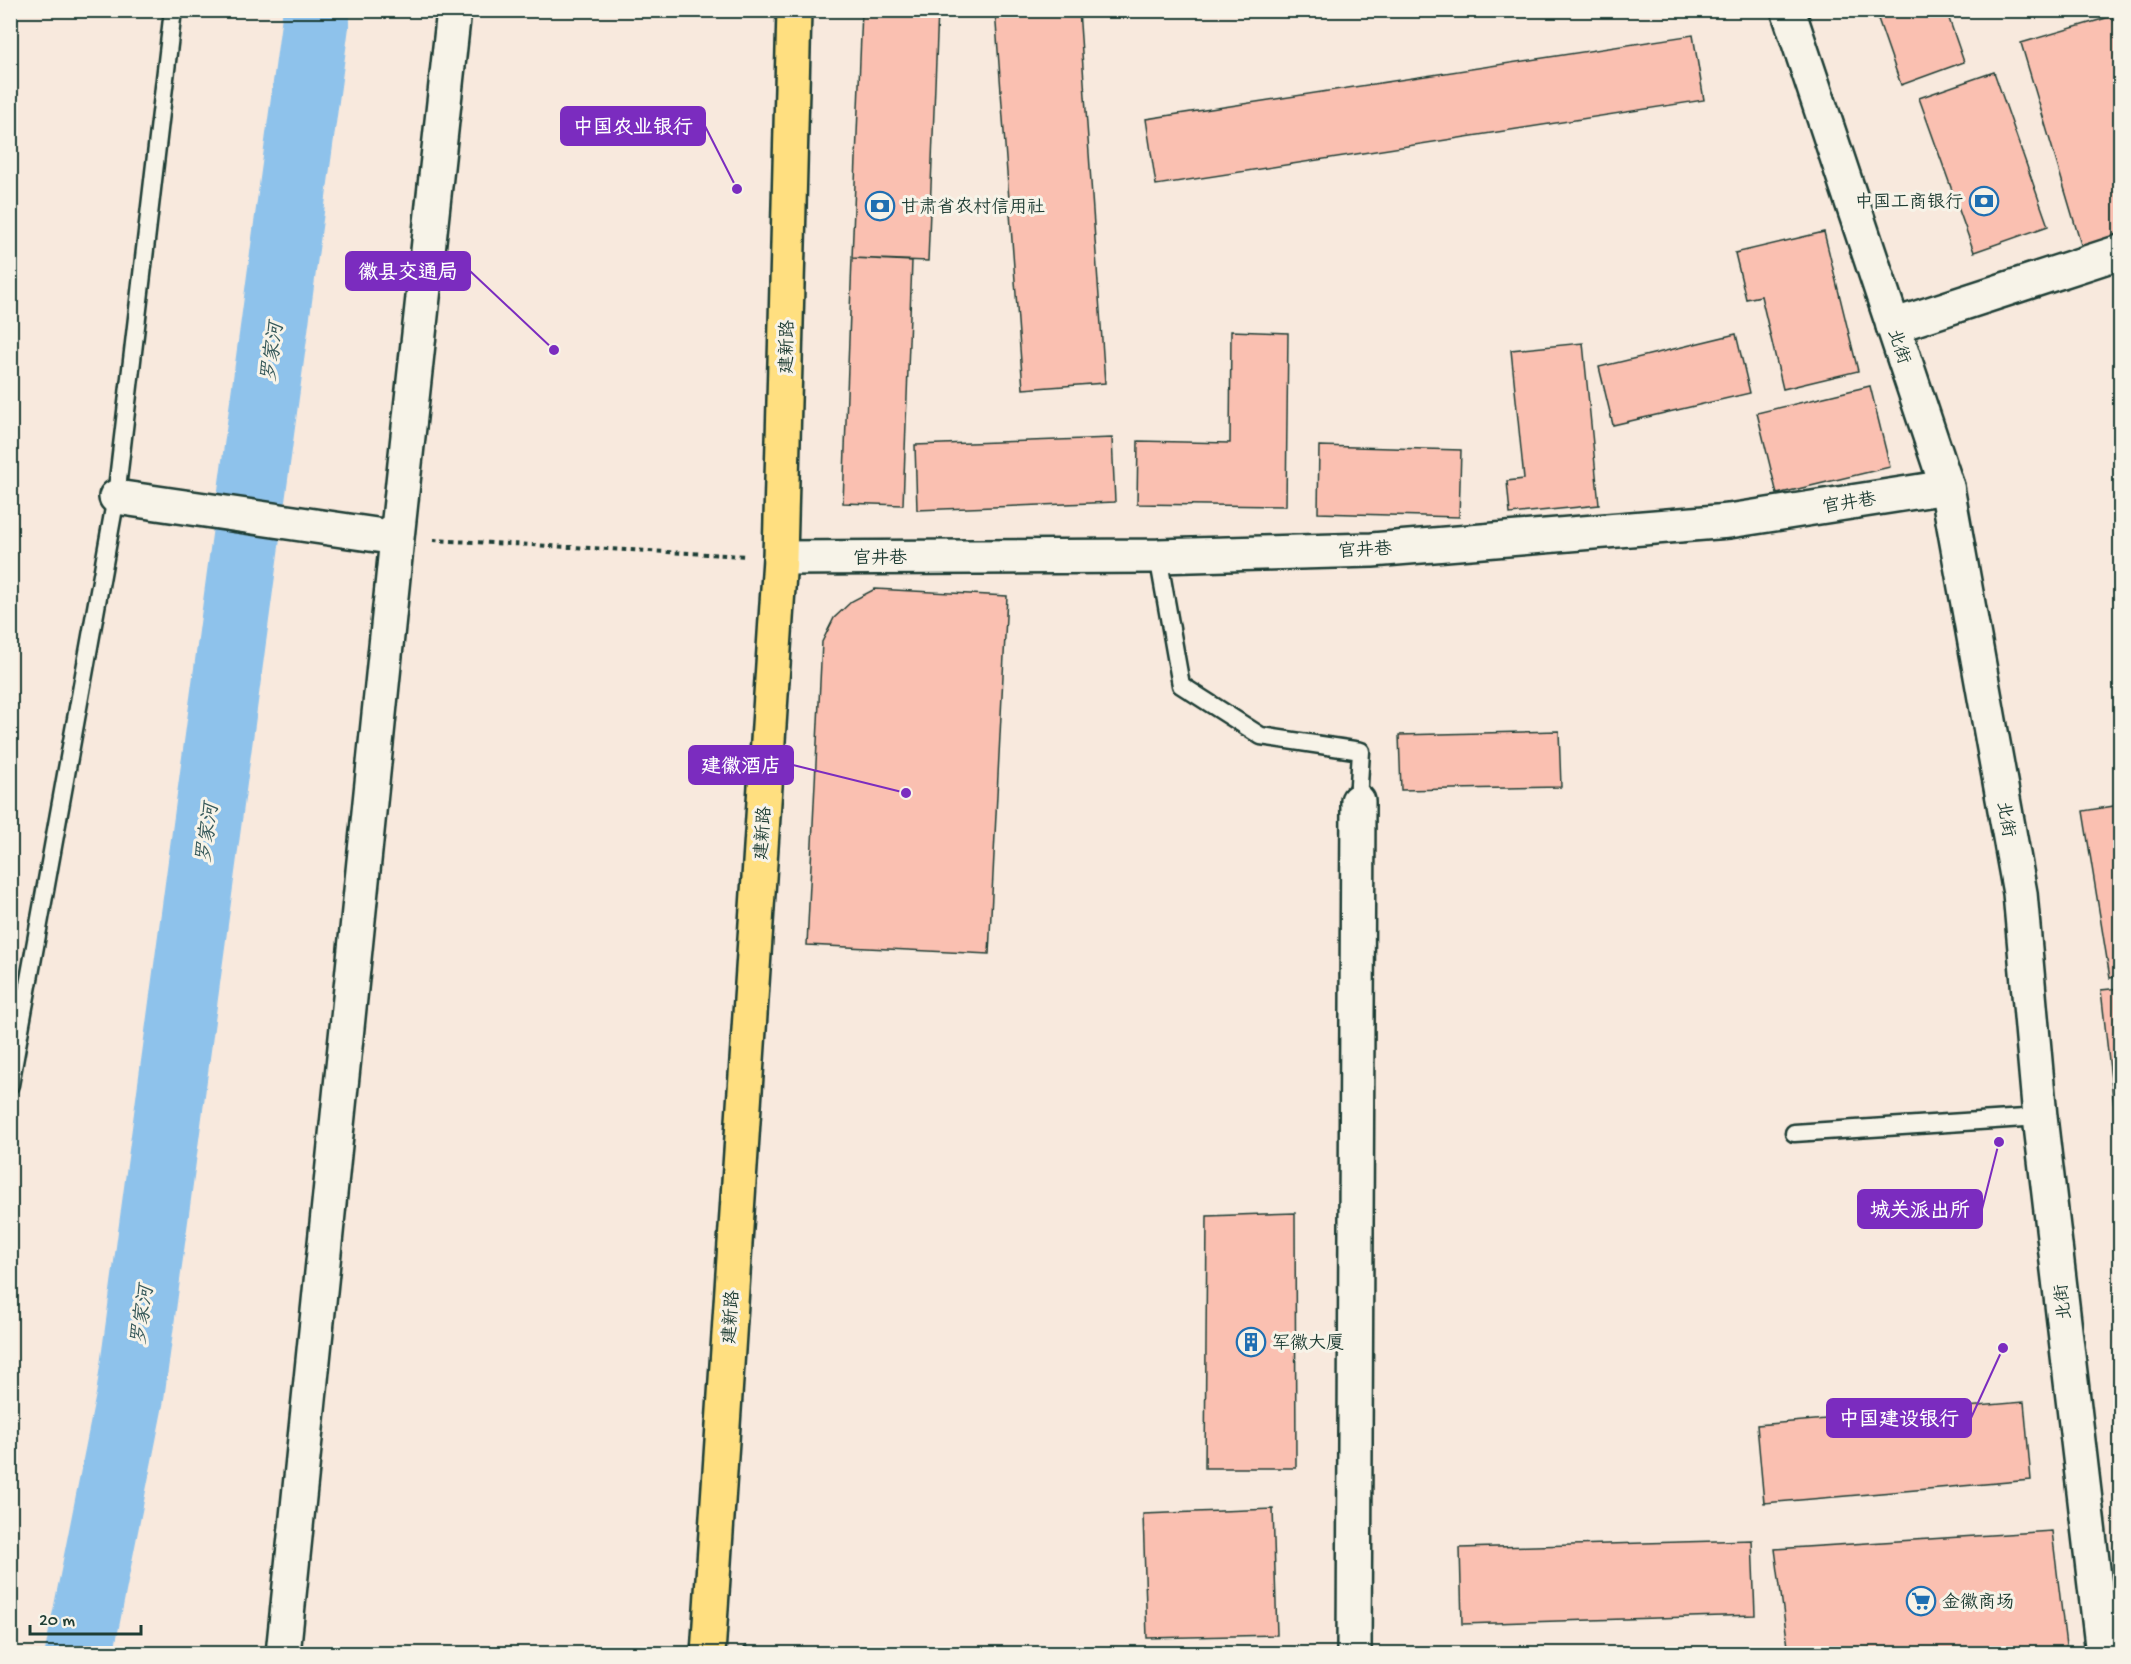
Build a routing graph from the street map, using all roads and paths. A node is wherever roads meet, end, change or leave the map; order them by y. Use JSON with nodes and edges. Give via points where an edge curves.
{"nodes":[{"id":1,"x":173,"y":10,"type":"edge"},
{"id":2,"x":454,"y":10,"type":"edge"},
{"id":3,"x":794,"y":10,"type":"edge"},
{"id":4,"x":1788,"y":10,"type":"edge"},
{"id":5,"x":2121,"y":252,"type":"edge"},
{"id":6,"x":1893,"y":326,"type":"junction"},
{"id":7,"x":1947,"y":487,"type":"junction"},
{"id":8,"x":116,"y":497,"type":"junction"},
{"id":9,"x":397,"y":538,"type":"junction"},
{"id":10,"x":1158,"y":556,"type":"junction"},
{"id":11,"x":780,"y":558,"type":"junction"},
{"id":12,"x":1358,"y":801,"type":"joint"},
{"id":13,"x":10,"y":1085,"type":"edge"},
{"id":14,"x":2040,"y":1117,"type":"junction"},
{"id":15,"x":1794,"y":1133,"type":"dead end"},
{"id":16,"x":283,"y":1653,"type":"edge"},
{"id":17,"x":708,"y":1653,"type":"edge"},
{"id":18,"x":1354,"y":1653,"type":"edge"},
{"id":19,"x":2103,"y":1653,"type":"edge"}],
"edges":[{"from":1,"to":8,"type":"lane"},
{"from":2,"to":9,"type":"street"},
{"from":3,"to":11,"type":"main road","name":"建新路"},
{"from":4,"to":6,"type":"street","name":"北街"},
{"from":5,"to":6,"type":"street"},
{"from":6,"to":7,"type":"street","name":"北街"},
{"from":7,"to":10,"type":"street","name":"官井巷","via":[[1729,521],[1372,550]]},
{"from":7,"to":14,"type":"street","name":"北街","via":[[2020,893]]},
{"from":8,"to":9,"type":"street"},
{"from":8,"to":13,"type":"lane"},
{"from":9,"to":11,"type":"path"},
{"from":9,"to":16,"type":"street"},
{"from":10,"to":11,"type":"street","name":"官井巷"},
{"from":10,"to":12,"type":"lane","via":[[1181,685],[1261,736],[1361,751]]},
{"from":11,"to":17,"type":"main road","name":"建新路"},
{"from":12,"to":18,"type":"street"},
{"from":14,"to":15,"type":"lane"},
{"from":14,"to":19,"type":"street","name":"北街"}]}
